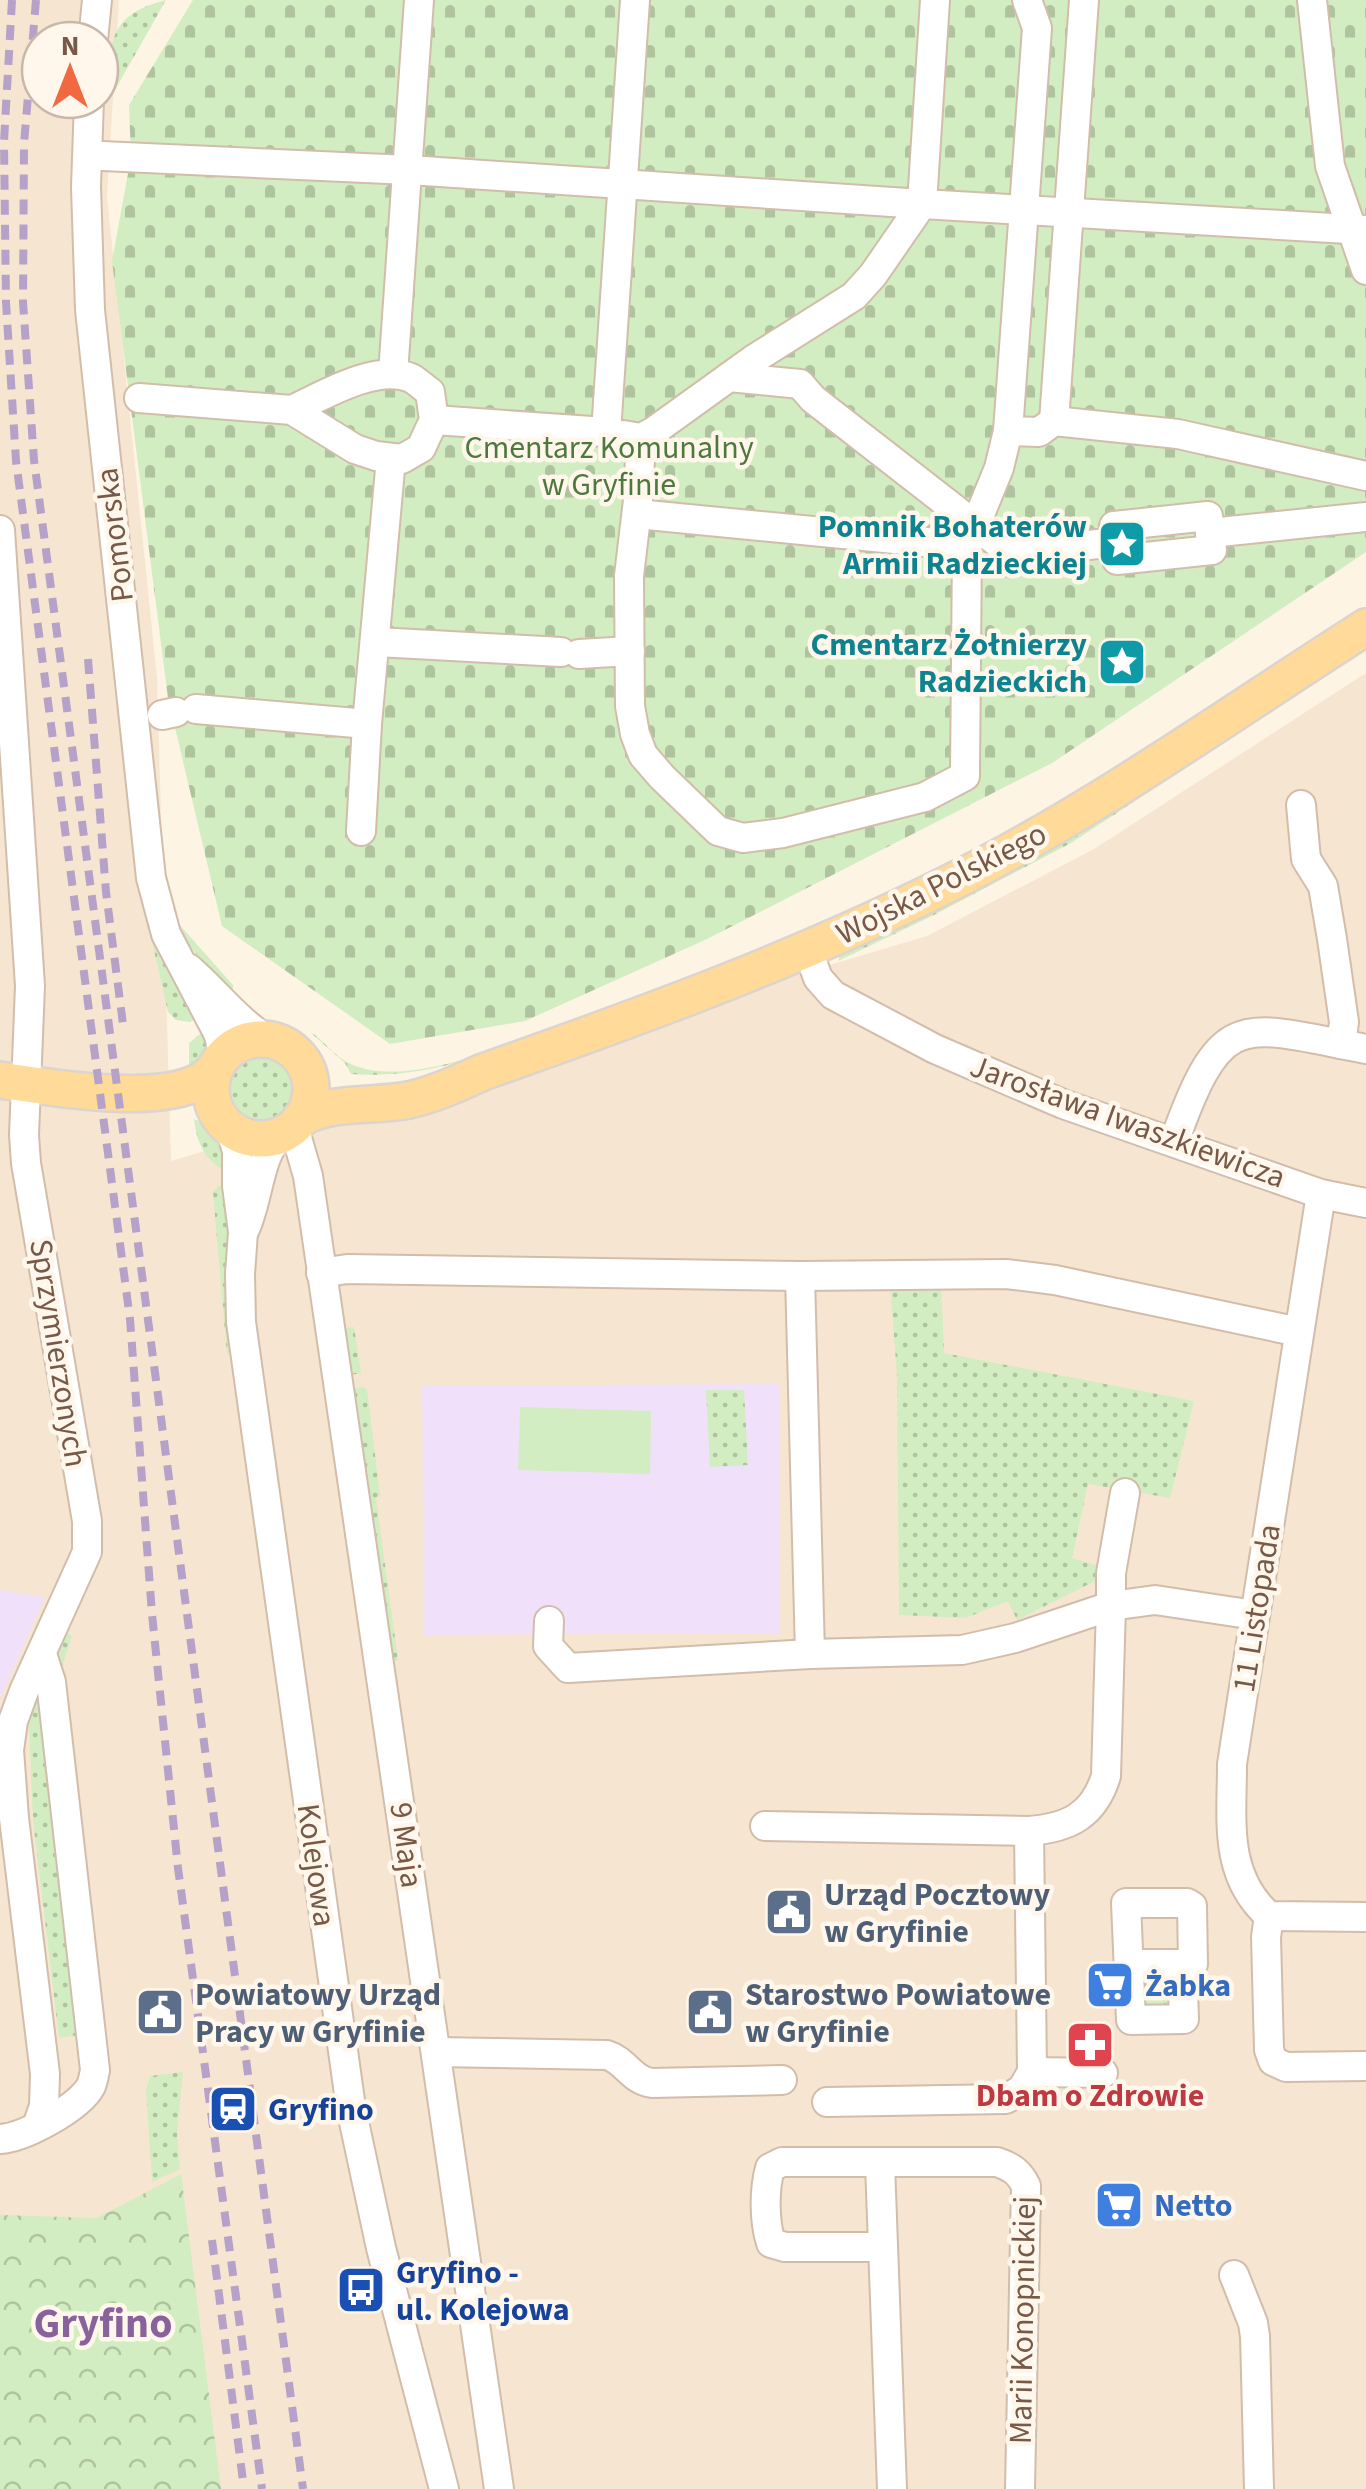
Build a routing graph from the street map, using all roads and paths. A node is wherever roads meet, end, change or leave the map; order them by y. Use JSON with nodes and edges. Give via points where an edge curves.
{"nodes":[{"id":1,"x":419,"y":0,"type":"edge"},
{"id":2,"x":635,"y":0,"type":"edge"},
{"id":3,"x":935,"y":0,"type":"edge"},
{"id":4,"x":1027,"y":0,"type":"edge"},
{"id":5,"x":1084,"y":0,"type":"edge"},
{"id":6,"x":1312,"y":0,"type":"edge"},
{"id":7,"x":88,"y":120,"type":"edge"},
{"id":8,"x":102,"y":156,"type":"dead end"},
{"id":9,"x":409,"y":170,"type":"junction"},
{"id":10,"x":622,"y":183,"type":"junction"},
{"id":11,"x":922,"y":204,"type":"junction"},
{"id":12,"x":1023,"y":212,"type":"junction"},
{"id":13,"x":1068,"y":214,"type":"junction"},
{"id":14,"x":1358,"y":229,"type":"edge"},
{"id":15,"x":1366,"y":270,"type":"edge"},
{"id":16,"x":392,"y":374,"type":"junction"},
{"id":17,"x":729,"y":378,"type":"junction"},
{"id":18,"x":357,"y":380,"type":"junction"},
{"id":19,"x":139,"y":398,"type":"dead end"},
{"id":20,"x":292,"y":410,"type":"junction"},
{"id":21,"x":434,"y":420,"type":"junction"},
{"id":22,"x":1054,"y":420,"type":"junction"},
{"id":23,"x":1008,"y":431,"type":"junction"},
{"id":24,"x":606,"y":432,"type":"junction"},
{"id":25,"x":640,"y":438,"type":"junction"},
{"id":26,"x":355,"y":449,"type":"junction"},
{"id":27,"x":392,"y":458,"type":"junction"},
{"id":28,"x":1366,"y":476,"type":"edge"},
{"id":29,"x":637,"y":514,"type":"junction"},
{"id":30,"x":1366,"y":517,"type":"edge"},
{"id":31,"x":0,"y":530,"type":"edge"},
{"id":32,"x":972,"y":534,"type":"junction"},
{"id":33,"x":2,"y":562,"type":"edge"},
{"id":34,"x":1366,"y":626,"type":"edge"},
{"id":35,"x":377,"y":642,"type":"junction"},
{"id":36,"x":630,"y":651,"type":"junction"},
{"id":37,"x":178,"y":712,"type":"dead end"},
{"id":38,"x":367,"y":724,"type":"junction"},
{"id":39,"x":1302,"y":805,"type":"dead end"},
{"id":40,"x":361,"y":831,"type":"dead end"},
{"id":41,"x":808,"y":951,"type":"junction"},
{"id":42,"x":182,"y":962,"type":"junction"},
{"id":43,"x":268,"y":1040,"type":"junction"},
{"id":44,"x":1354,"y":1047,"type":"edge"},
{"id":45,"x":218,"y":1065,"type":"junction"},
{"id":46,"x":305,"y":1066,"type":"junction"},
{"id":47,"x":483,"y":1072,"type":"junction"},
{"id":48,"x":13,"y":1082,"type":"edge"},
{"id":49,"x":128,"y":1095,"type":"junction"},
{"id":50,"x":225,"y":1123,"type":"junction"},
{"id":51,"x":291,"y":1127,"type":"junction"},
{"id":52,"x":1174,"y":1142,"type":"junction"},
{"id":53,"x":1321,"y":1194,"type":"junction"},
{"id":54,"x":1366,"y":1203,"type":"edge"},
{"id":55,"x":244,"y":1232,"type":"junction"},
{"id":56,"x":320,"y":1273,"type":"junction"},
{"id":57,"x":800,"y":1276,"type":"junction"},
{"id":58,"x":1298,"y":1332,"type":"junction"},
{"id":59,"x":1125,"y":1493,"type":"dead end"},
{"id":60,"x":1110,"y":1606,"type":"junction"},
{"id":61,"x":1255,"y":1615,"type":"junction"},
{"id":62,"x":548,"y":1622,"type":"dead end"},
{"id":63,"x":42,"y":1654,"type":"junction"},
{"id":64,"x":810,"y":1654,"type":"junction"},
{"id":65,"x":764,"y":1826,"type":"dead end"},
{"id":66,"x":1029,"y":1831,"type":"junction"},
{"id":67,"x":1269,"y":1916,"type":"junction"},
{"id":68,"x":1366,"y":1918,"type":"edge"},
{"id":69,"x":1128,"y":1964,"type":"junction"},
{"id":70,"x":1182,"y":1964,"type":"junction"},
{"id":71,"x":436,"y":2052,"type":"junction"},
{"id":72,"x":1366,"y":2066,"type":"edge"},
{"id":73,"x":1032,"y":2072,"type":"junction"},
{"id":74,"x":1103,"y":2073,"type":"dead end"},
{"id":75,"x":782,"y":2080,"type":"dead end"},
{"id":76,"x":828,"y":2102,"type":"dead end"},
{"id":77,"x":37,"y":2126,"type":"junction"},
{"id":78,"x":0,"y":2139,"type":"edge"},
{"id":79,"x":880,"y":2164,"type":"junction"},
{"id":80,"x":883,"y":2246,"type":"junction"},
{"id":81,"x":1234,"y":2275,"type":"dead end"},
{"id":82,"x":444,"y":2489,"type":"edge"},
{"id":83,"x":500,"y":2489,"type":"edge"},
{"id":84,"x":892,"y":2489,"type":"edge"},
{"id":85,"x":1020,"y":2489,"type":"edge"},
{"id":86,"x":1259,"y":2489,"type":"edge"}],
"edges":[{"from":1,"to":9,"type":"street"},
{"from":2,"to":10,"type":"street"},
{"from":3,"to":11,"type":"street"},
{"from":4,"to":12,"type":"street","via":[[1037,28]]},
{"from":5,"to":13,"type":"street"},
{"from":6,"to":14,"type":"street","via":[[1330,166]]},
{"from":7,"to":42,"type":"street","name":"Pomorska","via":[[93,346],[151,878]]},
{"from":8,"to":9,"type":"street"},
{"from":9,"to":10,"type":"street"},
{"from":9,"to":16,"type":"street"},
{"from":10,"to":11,"type":"street"},
{"from":10,"to":24,"type":"street"},
{"from":11,"to":12,"type":"street"},
{"from":11,"to":17,"type":"street","via":[[854,296]]},
{"from":12,"to":13,"type":"street"},
{"from":12,"to":23,"type":"street"},
{"from":13,"to":14,"type":"street"},
{"from":13,"to":22,"type":"street"},
{"from":14,"to":15,"type":"street"},
{"from":16,"to":18,"type":"street"},
{"from":16,"to":21,"type":"street","via":[[430,392]]},
{"from":17,"to":25,"type":"street"},
{"from":17,"to":32,"type":"street","via":[[800,384]]},
{"from":18,"to":20,"type":"street"},
{"from":18,"to":26,"type":"street","via":[[342,402]]},
{"from":19,"to":20,"type":"street"},
{"from":20,"to":26,"type":"street"},
{"from":21,"to":24,"type":"street"},
{"from":21,"to":27,"type":"street","via":[[421,448]]},
{"from":22,"to":23,"type":"street","via":[[1039,432]]},
{"from":22,"to":28,"type":"street","via":[[1178,434]]},
{"from":23,"to":32,"type":"street"},
{"from":24,"to":25,"type":"street"},
{"from":25,"to":29,"type":"street"},
{"from":26,"to":27,"type":"street"},
{"from":27,"to":35,"type":"street"},
{"from":29,"to":32,"type":"street"},
{"from":29,"to":36,"type":"street"},
{"from":30,"to":32,"type":"street","via":[[1210,533],[1208,516],[1114,526],[1116,542],[1025,552]]},
{"from":31,"to":33,"type":"street","name":"Sprzymierzonych"},
{"from":32,"to":36,"type":"street","via":[[965,776],[925,797],[784,832],[742,838],[718,831],[643,755],[630,706]]},
{"from":33,"to":48,"type":"street","name":"Sprzymierzonych","via":[[30,986]]},
{"from":34,"to":41,"type":"main road","name":"Wojska Polskiego","via":[[1056,824]]},
{"from":35,"to":36,"type":"street"},
{"from":35,"to":38,"type":"street"},
{"from":37,"to":38,"type":"street"},
{"from":38,"to":40,"type":"street"},
{"from":39,"to":44,"type":"street","via":[[1306,859],[1323,886],[1344,1022]]},
{"from":41,"to":47,"type":"main road","name":"Wojska Polskiego"},
{"from":41,"to":52,"type":"street","name":"Jarosława Iwaszkiewicza","via":[[833,995],[934,1048],[1063,1104]]},
{"from":42,"to":43,"type":"street","name":"Pomorska"},
{"from":42,"to":45,"type":"street","name":"Pomorska","via":[[218,1033]]},
{"from":43,"to":45,"type":"main road","via":[[241,1043]]},
{"from":43,"to":46,"type":"main road","via":[[292,1050]]},
{"from":44,"to":52,"type":"street","via":[[1268,1030],[1230,1039],[1202,1072]]},
{"from":45,"to":49,"type":"main road","via":[[199,1084]]},
{"from":45,"to":50,"type":"main road","via":[[211,1092]]},
{"from":46,"to":47,"type":"main road","name":"Wojska Polskiego","via":[[328,1080],[376,1082]]},
{"from":46,"to":51,"type":"main road","via":[[310,1093]]},
{"from":47,"to":51,"type":"main road","name":"Wojska Polskiego","via":[[411,1100],[329,1108]]},
{"from":48,"to":49,"type":"main road"},
{"from":48,"to":63,"type":"street","name":"Sprzymierzonych","via":[[87,1521],[86,1552]]},
{"from":49,"to":50,"type":"main road"},
{"from":50,"to":51,"type":"main road","via":[[255,1138]]},
{"from":50,"to":55,"type":"street","name":"Kolejowa","via":[[238,1152]]},
{"from":51,"to":55,"type":"street","name":"Kolejowa","via":[[270,1146]]},
{"from":51,"to":56,"type":"street","name":"9 Maja","via":[[308,1176]]},
{"from":52,"to":53,"type":"street","name":"Jarosława Iwaszkiewicza"},
{"from":53,"to":54,"type":"street","name":"Jarosława Iwaszkiewicza"},
{"from":53,"to":58,"type":"street","name":"11 Listopada"},
{"from":55,"to":82,"type":"street","name":"Kolejowa","via":[[241,1322],[348,2096]]},
{"from":56,"to":57,"type":"street"},
{"from":56,"to":71,"type":"street","name":"9 Maja"},
{"from":57,"to":58,"type":"street","via":[[1006,1274]]},
{"from":57,"to":64,"type":"street"},
{"from":58,"to":61,"type":"street","name":"11 Listopada"},
{"from":59,"to":60,"type":"street"},
{"from":60,"to":61,"type":"street","via":[[1156,1600]]},
{"from":60,"to":64,"type":"street","via":[[962,1650]]},
{"from":60,"to":66,"type":"street","via":[[1100,1796],[1068,1824]]},
{"from":61,"to":67,"type":"street","name":"11 Listopada","via":[[1232,1764],[1232,1837],[1242,1884]]},
{"from":62,"to":64,"type":"street","via":[[548,1646],[568,1668]]},
{"from":63,"to":77,"type":"street","name":"Sprzymierzonych","via":[[13,1721],[9,1750],[44,2074]]},
{"from":63,"to":77,"type":"street","via":[[53,1699],[95,2070],[90,2088],[70,2108]]},
{"from":65,"to":66,"type":"street"},
{"from":66,"to":73,"type":"street"},
{"from":67,"to":68,"type":"street"},
{"from":67,"to":72,"type":"street","via":[[1273,2061],[1286,2067]]},
{"from":69,"to":70,"type":"street"},
{"from":69,"to":70,"type":"street","via":[[1130,2020],[1184,2019]]},
{"from":69,"to":70,"type":"street","via":[[1126,1903],[1187,1903],[1193,1964]]},
{"from":71,"to":75,"type":"street","via":[[607,2055],[652,2083]]},
{"from":71,"to":83,"type":"street","name":"9 Maja"},
{"from":73,"to":74,"type":"street"},
{"from":73,"to":76,"type":"street","via":[[1006,2099]]},
{"from":77,"to":78,"type":"street"},
{"from":79,"to":80,"type":"street"},
{"from":79,"to":80,"type":"street","name":"Marii Konopnickiej","via":[[782,2162],[770,2168],[767,2232],[771,2243],[785,2246]]},
{"from":79,"to":85,"type":"street","name":"Marii Konopnickiej","via":[[997,2162],[1012,2167],[1026,2186]]},
{"from":80,"to":84,"type":"street"},
{"from":81,"to":86,"type":"street","via":[[1253,2323]]}]}
